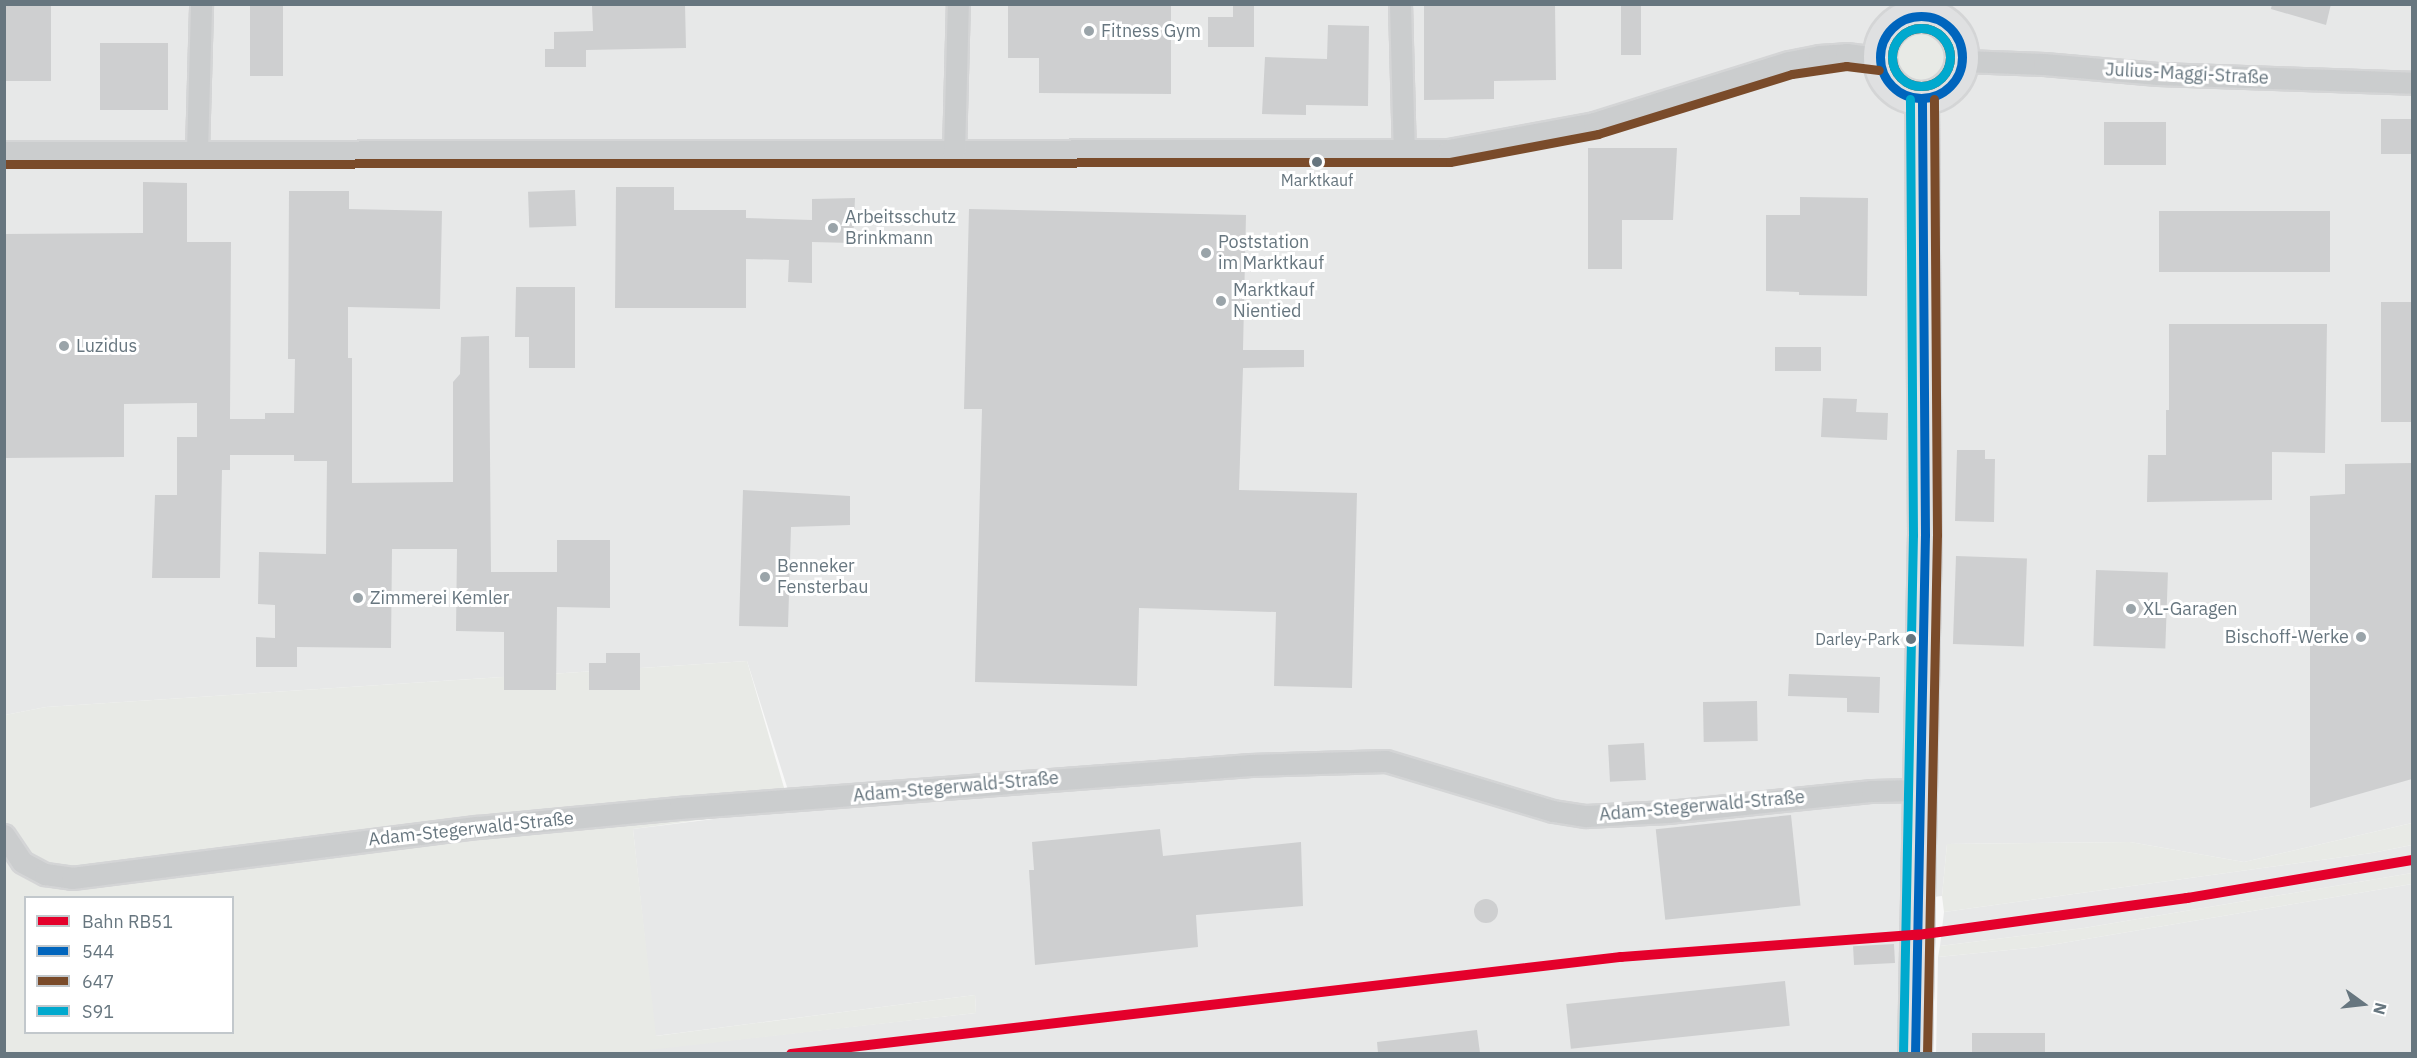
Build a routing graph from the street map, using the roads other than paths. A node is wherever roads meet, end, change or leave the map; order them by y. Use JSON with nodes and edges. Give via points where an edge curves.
{"nodes":[{"id":1,"x":201,"y":4,"type":"edge"},
{"id":2,"x":958,"y":4,"type":"edge"},
{"id":3,"x":1400,"y":4,"type":"edge"},
{"id":4,"x":1921,"y":10,"type":"edge"},
{"id":5,"x":1880,"y":57,"type":"junction"},
{"id":6,"x":1963,"y":61,"type":"junction"},
{"id":7,"x":2412,"y":83,"type":"edge"},
{"id":8,"x":1922,"y":99,"type":"junction"},
{"id":9,"x":197,"y":151,"type":"junction"},
{"id":10,"x":4,"y":152,"type":"edge"},
{"id":11,"x":954,"y":152,"type":"junction"},
{"id":12,"x":1404,"y":153,"type":"junction"},
{"id":13,"x":1920,"y":790,"type":"junction"},
{"id":14,"x":4,"y":835,"type":"edge"},
{"id":15,"x":1915,"y":1053,"type":"edge"}],
"edges":[{"from":1,"to":9,"type":"street"},
{"from":2,"to":11,"type":"street"},
{"from":3,"to":12,"type":"street"},
{"from":4,"to":5,"type":"main road","via":[[1893,27],[1883,41]]},
{"from":4,"to":6,"type":"main road","via":[[1953,30],[1961,44]]},
{"from":5,"to":8,"type":"main road","via":[[1883,74],[1892,87],[1906,96]]},
{"from":5,"to":12,"type":"street","via":[[1846,54],[1789,62],[1594,123],[1449,150]]},
{"from":6,"to":7,"type":"street","name":"Julius-Maggi-Straße","via":[[2158,74]]},
{"from":6,"to":8,"type":"main road","via":[[1950,87],[1937,96]]},
{"from":8,"to":13,"type":"main road","via":[[1925,512]]},
{"from":9,"to":10,"type":"street"},
{"from":9,"to":11,"type":"street"},
{"from":11,"to":12,"type":"street"},
{"from":13,"to":14,"type":"street","name":"Adam-Stegerwald-Straße","via":[[1586,816],[1553,811],[1386,761],[1250,765],[478,827],[72,878],[45,874],[22,862]]},
{"from":13,"to":15,"type":"main road"}]}
